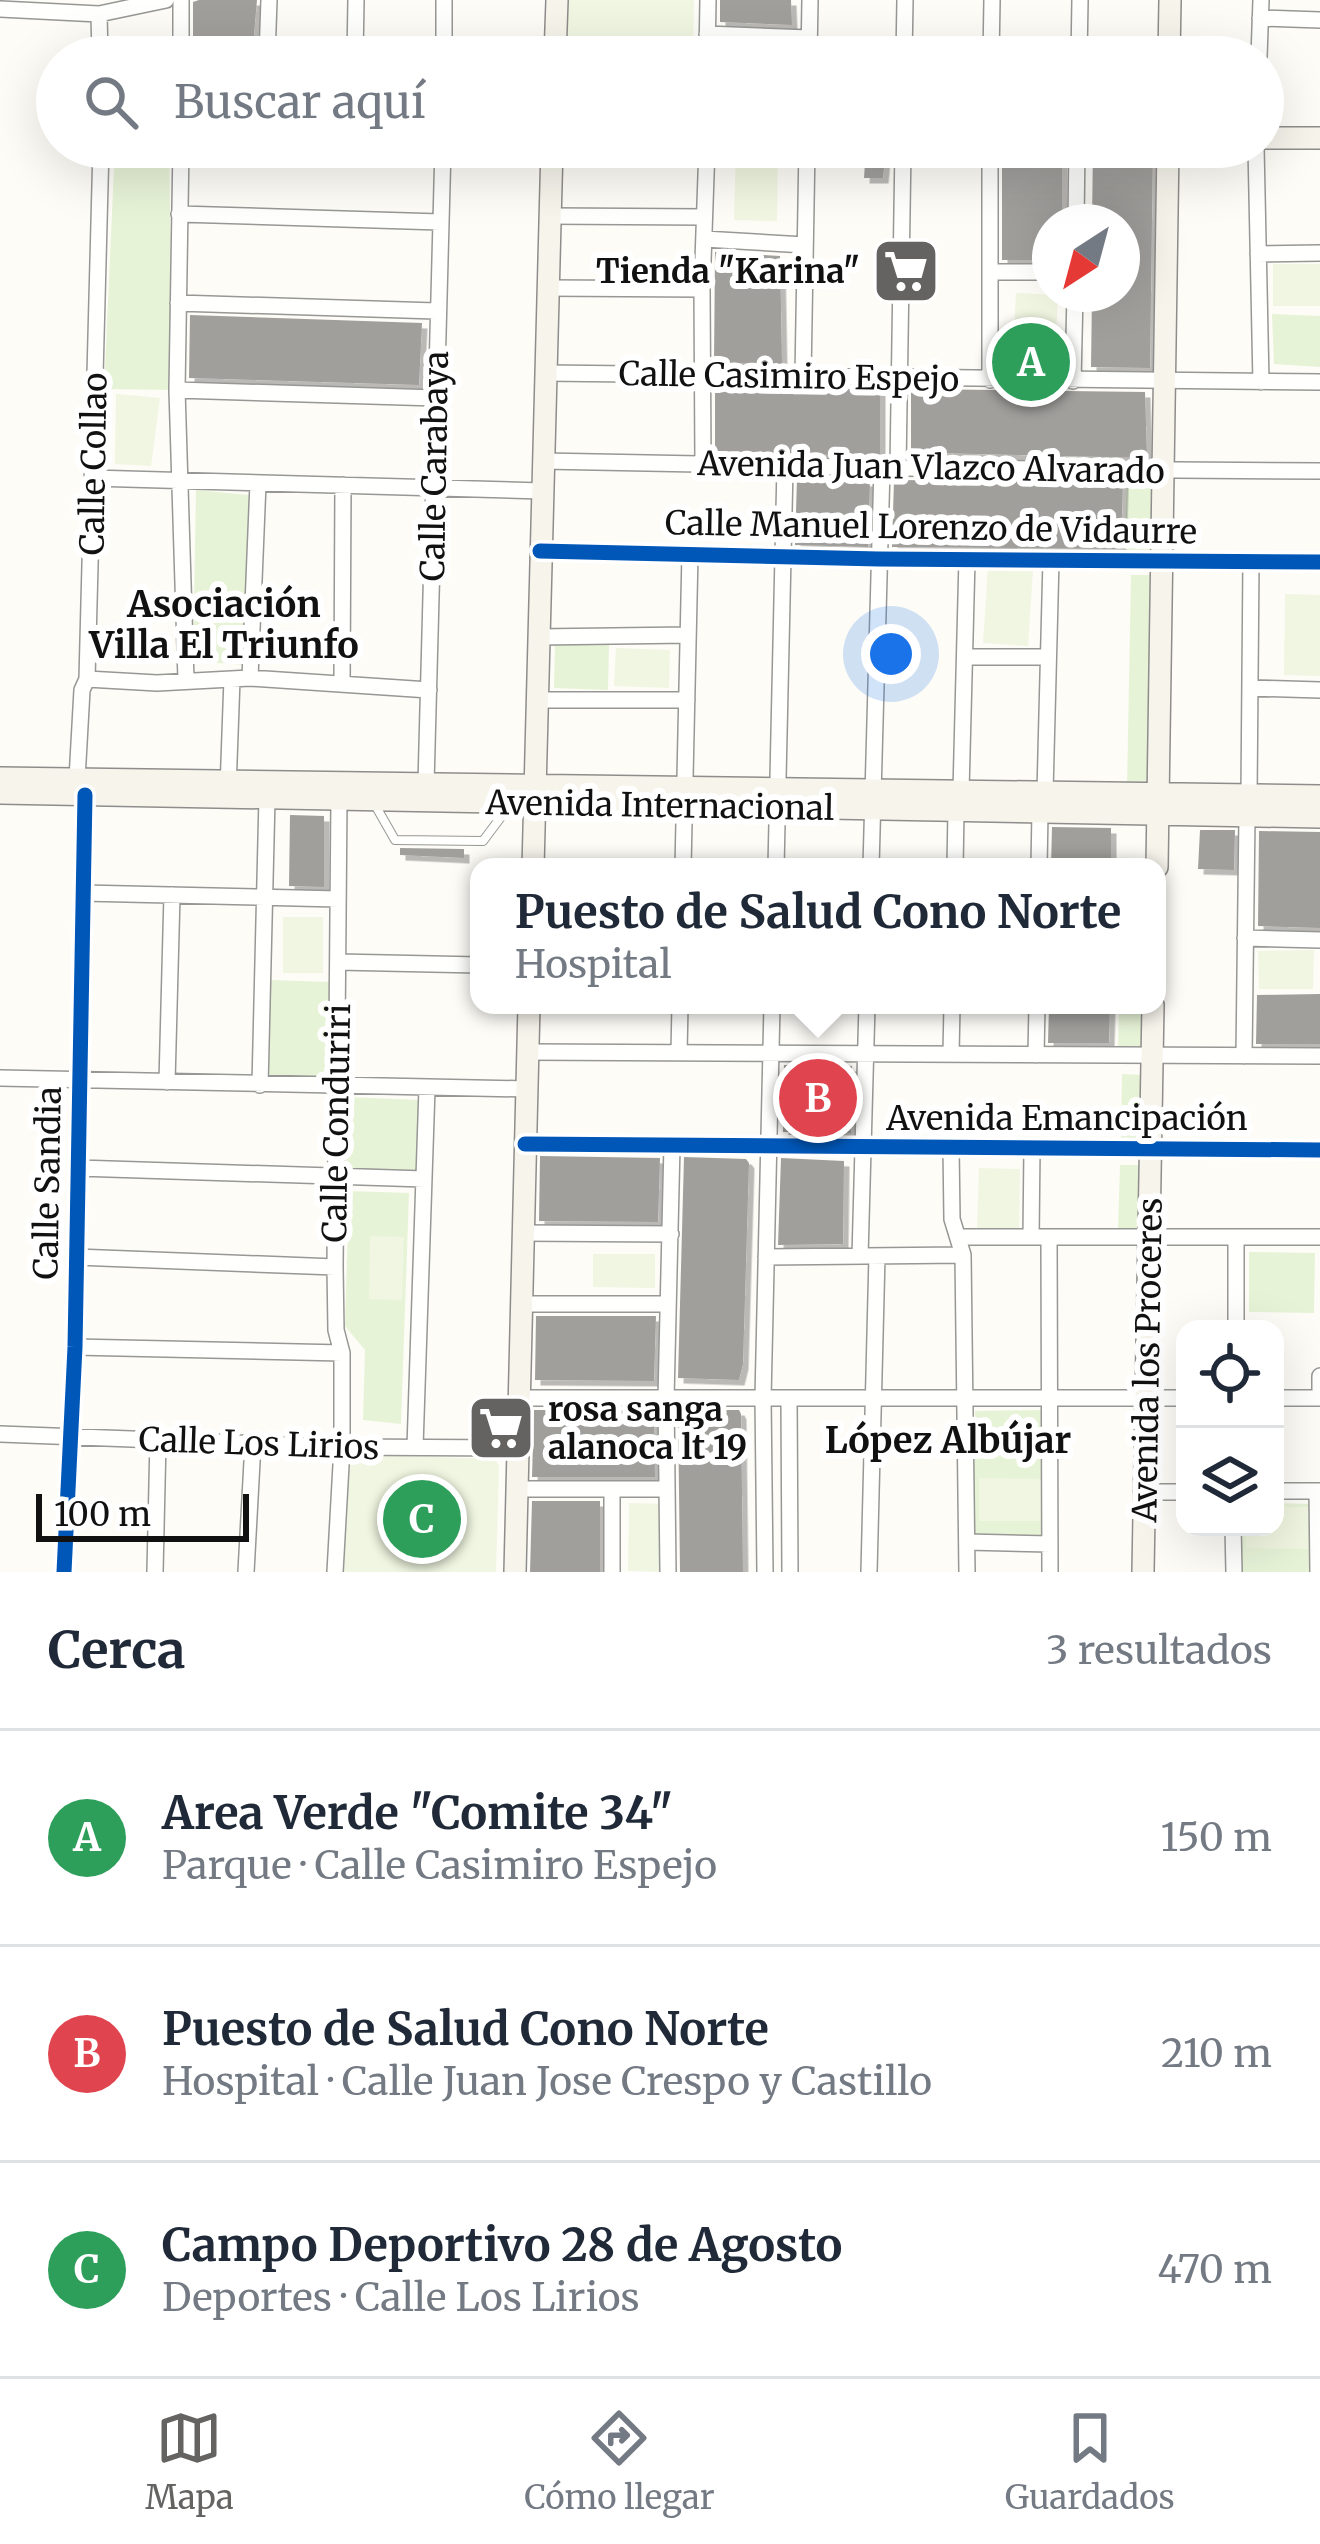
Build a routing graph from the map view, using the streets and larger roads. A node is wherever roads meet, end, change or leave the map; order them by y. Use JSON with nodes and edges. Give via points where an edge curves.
{"nodes":[{"id":1,"x":166,"y":0,"type":"edge"},
{"id":2,"x":181,"y":0,"type":"edge"},
{"id":3,"x":268,"y":0,"type":"edge"},
{"id":4,"x":356,"y":0,"type":"edge"},
{"id":5,"x":444,"y":0,"type":"edge"},
{"id":6,"x":557,"y":0,"type":"edge"},
{"id":7,"x":708,"y":0,"type":"edge"},
{"id":8,"x":810,"y":0,"type":"edge"},
{"id":9,"x":905,"y":0,"type":"edge"},
{"id":10,"x":992,"y":0,"type":"edge"},
{"id":11,"x":1080,"y":0,"type":"edge"},
{"id":12,"x":1170,"y":0,"type":"edge"},
{"id":13,"x":1261,"y":0,"type":"edge"},
{"id":14,"x":0,"y":9,"type":"edge"},
{"id":15,"x":99,"y":14,"type":"junction"},
{"id":16,"x":1260,"y":18,"type":"junction"},
{"id":17,"x":1320,"y":20,"type":"edge"},
{"id":18,"x":707,"y":34,"type":"joint"},
{"id":19,"x":100,"y":36,"type":"edge"},
{"id":20,"x":181,"y":36,"type":"edge"},
{"id":21,"x":267,"y":36,"type":"edge"},
{"id":22,"x":355,"y":36,"type":"edge"},
{"id":23,"x":443,"y":36,"type":"edge"},
{"id":24,"x":556,"y":36,"type":"edge"},
{"id":25,"x":758,"y":36,"type":"edge"},
{"id":26,"x":809,"y":36,"type":"edge"},
{"id":27,"x":904,"y":36,"type":"edge"},
{"id":28,"x":991,"y":36,"type":"edge"},
{"id":29,"x":1079,"y":36,"type":"edge"},
{"id":30,"x":1169,"y":36,"type":"edge"},
{"id":31,"x":1260,"y":36,"type":"edge"},
{"id":32,"x":1284,"y":138,"type":"edge"},
{"id":33,"x":1320,"y":138,"type":"edge"},
{"id":34,"x":100,"y":168,"type":"edge"},
{"id":35,"x":180,"y":168,"type":"edge"},
{"id":36,"x":442,"y":168,"type":"edge"},
{"id":37,"x":551,"y":168,"type":"edge"},
{"id":38,"x":705,"y":168,"type":"edge"},
{"id":39,"x":807,"y":168,"type":"edge"},
{"id":40,"x":903,"y":168,"type":"edge"},
{"id":41,"x":990,"y":168,"type":"edge"},
{"id":42,"x":1077,"y":168,"type":"edge"},
{"id":43,"x":1168,"y":168,"type":"edge"},
{"id":44,"x":1256,"y":168,"type":"edge"},
{"id":45,"x":1076,"y":204,"type":"edge"},
{"id":46,"x":179,"y":214,"type":"junction"},
{"id":47,"x":550,"y":216,"type":"junction"},
{"id":48,"x":704,"y":217,"type":"junction"},
{"id":49,"x":440,"y":221,"type":"junction"},
{"id":50,"x":704,"y":238,"type":"junction"},
{"id":51,"x":805,"y":245,"type":"junction"},
{"id":52,"x":1320,"y":253,"type":"edge"},
{"id":53,"x":1258,"y":254,"type":"junction"},
{"id":54,"x":990,"y":272,"type":"junction"},
{"id":55,"x":1032,"y":272,"type":"edge"},
{"id":56,"x":548,"y":288,"type":"junction"},
{"id":57,"x":702,"y":290,"type":"junction"},
{"id":58,"x":178,"y":302,"type":"junction"},
{"id":59,"x":436,"y":311,"type":"junction"},
{"id":60,"x":1075,"y":312,"type":"edge"},
{"id":61,"x":545,"y":373,"type":"junction"},
{"id":62,"x":702,"y":375,"type":"junction"},
{"id":63,"x":802,"y":376,"type":"junction"},
{"id":64,"x":900,"y":378,"type":"junction"},
{"id":65,"x":991,"y":380,"type":"junction"},
{"id":66,"x":1073,"y":381,"type":"junction"},
{"id":67,"x":1261,"y":382,"type":"junction"},
{"id":68,"x":1320,"y":382,"type":"edge"},
{"id":69,"x":1166,"y":383,"type":"junction"},
{"id":70,"x":177,"y":390,"type":"junction"},
{"id":71,"x":436,"y":398,"type":"junction"},
{"id":72,"x":543,"y":461,"type":"junction"},
{"id":73,"x":703,"y":465,"type":"junction"},
{"id":74,"x":785,"y":466,"type":"junction"},
{"id":75,"x":890,"y":468,"type":"junction"},
{"id":76,"x":1165,"y":470,"type":"junction"},
{"id":77,"x":1320,"y":471,"type":"edge"},
{"id":78,"x":92,"y":478,"type":"junction"},
{"id":79,"x":178,"y":481,"type":"junction"},
{"id":80,"x":258,"y":483,"type":"junction"},
{"id":81,"x":344,"y":485,"type":"junction"},
{"id":82,"x":435,"y":488,"type":"junction"},
{"id":83,"x":542,"y":491,"type":"junction"},
{"id":84,"x":541,"y":551,"type":"junction"},
{"id":85,"x":690,"y":554,"type":"junction"},
{"id":86,"x":783,"y":556,"type":"junction"},
{"id":87,"x":879,"y":559,"type":"junction"},
{"id":88,"x":968,"y":559,"type":"junction"},
{"id":89,"x":1051,"y":560,"type":"junction"},
{"id":90,"x":1163,"y":560,"type":"junction"},
{"id":91,"x":1250,"y":561,"type":"junction"},
{"id":92,"x":1320,"y":562,"type":"edge"},
{"id":93,"x":688,"y":635,"type":"junction"},
{"id":94,"x":538,"y":637,"type":"junction"},
{"id":95,"x":965,"y":657,"type":"junction"},
{"id":96,"x":1048,"y":657,"type":"junction"},
{"id":97,"x":250,"y":678,"type":"junction"},
{"id":98,"x":87,"y":679,"type":"junction"},
{"id":99,"x":232,"y":679,"type":"junction"},
{"id":100,"x":186,"y":680,"type":"junction"},
{"id":101,"x":342,"y":683,"type":"junction"},
{"id":102,"x":1250,"y":688,"type":"junction"},
{"id":103,"x":429,"y":690,"type":"junction"},
{"id":104,"x":1320,"y":690,"type":"edge"},
{"id":105,"x":537,"y":700,"type":"junction"},
{"id":106,"x":687,"y":700,"type":"junction"},
{"id":107,"x":0,"y":778,"type":"edge"},
{"id":108,"x":426,"y":784,"type":"junction"},
{"id":109,"x":81,"y":787,"type":"junction"},
{"id":110,"x":228,"y":789,"type":"junction"},
{"id":111,"x":0,"y":794,"type":"edge"},
{"id":112,"x":1320,"y":796,"type":"edge"},
{"id":113,"x":527,"y":797,"type":"junction"},
{"id":114,"x":685,"y":797,"type":"junction"},
{"id":115,"x":267,"y":798,"type":"junction"},
{"id":116,"x":777,"y":798,"type":"junction"},
{"id":117,"x":339,"y":800,"type":"junction"},
{"id":118,"x":873,"y":800,"type":"junction"},
{"id":119,"x":958,"y":801,"type":"junction"},
{"id":120,"x":1042,"y":802,"type":"junction"},
{"id":121,"x":1157,"y":804,"type":"junction"},
{"id":122,"x":1248,"y":806,"type":"junction"},
{"id":123,"x":1320,"y":817,"type":"edge"},
{"id":124,"x":531,"y":858,"type":"edge"},
{"id":125,"x":683,"y":858,"type":"edge"},
{"id":126,"x":776,"y":858,"type":"edge"},
{"id":127,"x":871,"y":858,"type":"edge"},
{"id":128,"x":955,"y":858,"type":"edge"},
{"id":129,"x":1039,"y":858,"type":"edge"},
{"id":130,"x":1156,"y":858,"type":"edge"},
{"id":131,"x":83,"y":893,"type":"junction"},
{"id":132,"x":172,"y":895,"type":"junction"},
{"id":133,"x":263,"y":897,"type":"junction"},
{"id":134,"x":338,"y":899,"type":"junction"},
{"id":135,"x":1245,"y":938,"type":"junction"},
{"id":136,"x":1320,"y":940,"type":"edge"},
{"id":137,"x":338,"y":962,"type":"junction"},
{"id":138,"x":470,"y":965,"type":"edge"},
{"id":139,"x":529,"y":1014,"type":"edge"},
{"id":140,"x":680,"y":1014,"type":"edge"},
{"id":141,"x":772,"y":1014,"type":"edge"},
{"id":142,"x":867,"y":1014,"type":"edge"},
{"id":143,"x":952,"y":1014,"type":"edge"},
{"id":144,"x":1036,"y":1014,"type":"edge"},
{"id":145,"x":1153,"y":1014,"type":"edge"},
{"id":146,"x":528,"y":1052,"type":"junction"},
{"id":147,"x":679,"y":1053,"type":"junction"},
{"id":148,"x":771,"y":1053,"type":"junction"},
{"id":149,"x":866,"y":1054,"type":"junction"},
{"id":150,"x":952,"y":1054,"type":"junction"},
{"id":151,"x":1036,"y":1055,"type":"junction"},
{"id":152,"x":1152,"y":1055,"type":"junction"},
{"id":153,"x":1244,"y":1056,"type":"junction"},
{"id":154,"x":1320,"y":1056,"type":"edge"},
{"id":155,"x":0,"y":1078,"type":"edge"},
{"id":156,"x":79,"y":1080,"type":"junction"},
{"id":157,"x":167,"y":1082,"type":"junction"},
{"id":158,"x":260,"y":1085,"type":"junction"},
{"id":159,"x":337,"y":1087,"type":"junction"},
{"id":160,"x":427,"y":1088,"type":"junction"},
{"id":161,"x":527,"y":1089,"type":"junction"},
{"id":162,"x":525,"y":1144,"type":"junction"},
{"id":163,"x":672,"y":1145,"type":"junction"},
{"id":164,"x":769,"y":1146,"type":"junction"},
{"id":165,"x":863,"y":1147,"type":"junction"},
{"id":166,"x":951,"y":1147,"type":"junction"},
{"id":167,"x":1032,"y":1148,"type":"junction"},
{"id":168,"x":1150,"y":1149,"type":"junction"},
{"id":169,"x":1320,"y":1150,"type":"edge"},
{"id":170,"x":77,"y":1168,"type":"junction"},
{"id":171,"x":335,"y":1178,"type":"junction"},
{"id":172,"x":424,"y":1179,"type":"junction"},
{"id":173,"x":523,"y":1233,"type":"junction"},
{"id":174,"x":670,"y":1234,"type":"junction"},
{"id":175,"x":958,"y":1237,"type":"junction"},
{"id":176,"x":1031,"y":1237,"type":"junction"},
{"id":177,"x":1049,"y":1237,"type":"junction"},
{"id":178,"x":1148,"y":1237,"type":"junction"},
{"id":179,"x":1236,"y":1237,"type":"junction"},
{"id":180,"x":1320,"y":1237,"type":"edge"},
{"id":181,"x":963,"y":1255,"type":"junction"},
{"id":182,"x":868,"y":1256,"type":"junction"},
{"id":183,"x":76,"y":1257,"type":"junction"},
{"id":184,"x":766,"y":1257,"type":"junction"},
{"id":185,"x":335,"y":1267,"type":"junction"},
{"id":186,"x":521,"y":1304,"type":"junction"},
{"id":187,"x":668,"y":1304,"type":"junction"},
{"id":188,"x":1236,"y":1320,"type":"edge"},
{"id":189,"x":75,"y":1347,"type":"junction"},
{"id":190,"x":342,"y":1353,"type":"junction"},
{"id":191,"x":1320,"y":1376,"type":"edge"},
{"id":192,"x":519,"y":1398,"type":"junction"},
{"id":193,"x":666,"y":1398,"type":"junction"},
{"id":194,"x":763,"y":1398,"type":"junction"},
{"id":195,"x":789,"y":1398,"type":"junction"},
{"id":196,"x":873,"y":1398,"type":"junction"},
{"id":197,"x":967,"y":1398,"type":"junction"},
{"id":198,"x":1051,"y":1398,"type":"junction"},
{"id":199,"x":1145,"y":1398,"type":"junction"},
{"id":200,"x":1176,"y":1398,"type":"edge"},
{"id":201,"x":1284,"y":1398,"type":"edge"},
{"id":202,"x":1320,"y":1398,"type":"edge"},
{"id":203,"x":0,"y":1434,"type":"edge"},
{"id":204,"x":71,"y":1437,"type":"junction"},
{"id":205,"x":158,"y":1440,"type":"junction"},
{"id":206,"x":253,"y":1443,"type":"junction"},
{"id":207,"x":342,"y":1447,"type":"junction"},
{"id":208,"x":415,"y":1447,"type":"junction"},
{"id":209,"x":518,"y":1448,"type":"junction"},
{"id":210,"x":517,"y":1489,"type":"junction"},
{"id":211,"x":612,"y":1489,"type":"junction"},
{"id":212,"x":667,"y":1489,"type":"junction"},
{"id":213,"x":1284,"y":1491,"type":"edge"},
{"id":214,"x":1318,"y":1491,"type":"edge"},
{"id":215,"x":1144,"y":1492,"type":"junction"},
{"id":216,"x":1176,"y":1492,"type":"edge"},
{"id":217,"x":1233,"y":1536,"type":"edge"},
{"id":218,"x":967,"y":1542,"type":"junction"},
{"id":219,"x":1050,"y":1544,"type":"junction"},
{"id":220,"x":64,"y":1572,"type":"edge"},
{"id":221,"x":155,"y":1572,"type":"edge"},
{"id":222,"x":245,"y":1572,"type":"edge"},
{"id":223,"x":335,"y":1572,"type":"edge"},
{"id":224,"x":515,"y":1572,"type":"edge"},
{"id":225,"x":612,"y":1572,"type":"edge"},
{"id":226,"x":668,"y":1572,"type":"edge"},
{"id":227,"x":765,"y":1572,"type":"edge"},
{"id":228,"x":790,"y":1572,"type":"edge"},
{"id":229,"x":869,"y":1572,"type":"edge"},
{"id":230,"x":967,"y":1572,"type":"edge"},
{"id":231,"x":1050,"y":1572,"type":"edge"},
{"id":232,"x":1144,"y":1572,"type":"edge"},
{"id":233,"x":1234,"y":1572,"type":"edge"},
{"id":234,"x":1318,"y":1572,"type":"edge"}],
"edges":[{"from":1,"to":15,"type":"street"},
{"from":2,"to":20,"type":"street"},
{"from":3,"to":21,"type":"street"},
{"from":4,"to":22,"type":"street"},
{"from":5,"to":23,"type":"street"},
{"from":6,"to":24,"type":"street"},
{"from":7,"to":18,"type":"street"},
{"from":8,"to":26,"type":"street"},
{"from":9,"to":27,"type":"street"},
{"from":10,"to":28,"type":"street"},
{"from":11,"to":29,"type":"street"},
{"from":12,"to":30,"type":"street"},
{"from":13,"to":16,"type":"street"},
{"from":14,"to":15,"type":"street"},
{"from":15,"to":19,"type":"street"},
{"from":16,"to":17,"type":"street"},
{"from":16,"to":31,"type":"street"},
{"from":18,"to":25,"type":"street"},
{"from":32,"to":33,"type":"street"},
{"from":34,"to":78,"type":"street","name":"Calle Collao"},
{"from":35,"to":46,"type":"street"},
{"from":36,"to":49,"type":"street","name":"Calle Carabaya"},
{"from":37,"to":47,"type":"street"},
{"from":38,"to":48,"type":"street"},
{"from":39,"to":51,"type":"street"},
{"from":40,"to":64,"type":"street"},
{"from":41,"to":54,"type":"street"},
{"from":42,"to":45,"type":"street"},
{"from":43,"to":69,"type":"street"},
{"from":44,"to":53,"type":"street"},
{"from":46,"to":49,"type":"street"},
{"from":46,"to":58,"type":"street"},
{"from":47,"to":48,"type":"street"},
{"from":47,"to":56,"type":"street"},
{"from":48,"to":50,"type":"street"},
{"from":49,"to":59,"type":"street","name":"Calle Carabaya"},
{"from":50,"to":51,"type":"street"},
{"from":50,"to":57,"type":"street"},
{"from":51,"to":63,"type":"street"},
{"from":52,"to":53,"type":"street"},
{"from":53,"to":67,"type":"street"},
{"from":54,"to":55,"type":"street"},
{"from":54,"to":65,"type":"street"},
{"from":56,"to":57,"type":"street"},
{"from":56,"to":61,"type":"street"},
{"from":57,"to":62,"type":"street"},
{"from":58,"to":59,"type":"street"},
{"from":58,"to":70,"type":"street"},
{"from":59,"to":71,"type":"street","name":"Calle Carabaya"},
{"from":60,"to":66,"type":"street"},
{"from":61,"to":62,"type":"street","name":"Calle Casimiro Espejo"},
{"from":61,"to":72,"type":"street"},
{"from":62,"to":63,"type":"street","name":"Calle Casimiro Espejo"},
{"from":62,"to":73,"type":"street"},
{"from":63,"to":64,"type":"street","name":"Calle Casimiro Espejo"},
{"from":64,"to":65,"type":"street","name":"Calle Casimiro Espejo"},
{"from":64,"to":75,"type":"street"},
{"from":65,"to":66,"type":"street","name":"Calle Casimiro Espejo"},
{"from":66,"to":69,"type":"street","name":"Calle Casimiro Espejo"},
{"from":67,"to":68,"type":"street","name":"Calle Casimiro Espejo"},
{"from":67,"to":69,"type":"street","name":"Calle Casimiro Espejo"},
{"from":69,"to":76,"type":"street"},
{"from":70,"to":71,"type":"street"},
{"from":70,"to":79,"type":"street"},
{"from":71,"to":82,"type":"street","name":"Calle Carabaya"},
{"from":72,"to":73,"type":"street","name":"Avenida Juan Vlazco Alvarado"},
{"from":72,"to":83,"type":"street"},
{"from":73,"to":74,"type":"street","name":"Avenida Juan Vlazco Alvarado"},
{"from":74,"to":75,"type":"street","name":"Avenida Juan Vlazco Alvarado"},
{"from":74,"to":86,"type":"street"},
{"from":75,"to":76,"type":"street","name":"Avenida Juan Vlazco Alvarado"},
{"from":75,"to":87,"type":"street"},
{"from":76,"to":77,"type":"street","name":"Avenida Juan Vlazco Alvarado"},
{"from":76,"to":90,"type":"street"},
{"from":78,"to":79,"type":"street"},
{"from":78,"to":98,"type":"street","name":"Calle Collao"},
{"from":79,"to":80,"type":"street"},
{"from":79,"to":100,"type":"street"},
{"from":80,"to":81,"type":"street"},
{"from":80,"to":97,"type":"street"},
{"from":81,"to":82,"type":"street"},
{"from":81,"to":101,"type":"street"},
{"from":82,"to":83,"type":"street"},
{"from":82,"to":103,"type":"street","name":"Calle Carabaya"},
{"from":83,"to":84,"type":"street"},
{"from":84,"to":85,"type":"street","name":"Calle Manuel Lorenzo de Vidaurre"},
{"from":84,"to":94,"type":"street"},
{"from":85,"to":86,"type":"street","name":"Calle Manuel Lorenzo de Vidaurre"},
{"from":85,"to":93,"type":"street"},
{"from":86,"to":87,"type":"street","name":"Calle Manuel Lorenzo de Vidaurre"},
{"from":86,"to":116,"type":"street"},
{"from":87,"to":88,"type":"street","name":"Calle Manuel Lorenzo de Vidaurre"},
{"from":87,"to":118,"type":"street"},
{"from":88,"to":89,"type":"street","name":"Calle Manuel Lorenzo de Vidaurre"},
{"from":88,"to":95,"type":"street"},
{"from":89,"to":90,"type":"street","name":"Calle Manuel Lorenzo de Vidaurre"},
{"from":89,"to":96,"type":"street"},
{"from":90,"to":91,"type":"street","name":"Calle Manuel Lorenzo de Vidaurre"},
{"from":90,"to":121,"type":"street"},
{"from":91,"to":92,"type":"street","name":"Calle Manuel Lorenzo de Vidaurre"},
{"from":91,"to":102,"type":"street"},
{"from":93,"to":94,"type":"street"},
{"from":93,"to":106,"type":"street"},
{"from":94,"to":105,"type":"street"},
{"from":95,"to":96,"type":"street"},
{"from":95,"to":119,"type":"street"},
{"from":96,"to":120,"type":"street"},
{"from":97,"to":99,"type":"street"},
{"from":97,"to":101,"type":"street"},
{"from":98,"to":100,"type":"street"},
{"from":98,"to":109,"type":"street","name":"Calle Collao"},
{"from":99,"to":100,"type":"street"},
{"from":99,"to":110,"type":"street"},
{"from":101,"to":103,"type":"street"},
{"from":102,"to":104,"type":"street"},
{"from":102,"to":122,"type":"street"},
{"from":103,"to":108,"type":"street","name":"Calle Carabaya"},
{"from":105,"to":106,"type":"street"},
{"from":105,"to":113,"type":"street"},
{"from":106,"to":114,"type":"street"},
{"from":107,"to":109,"type":"street","name":"Avenida Internacional"},
{"from":108,"to":110,"type":"street","name":"Avenida Internacional"},
{"from":108,"to":113,"type":"street","name":"Avenida Internacional"},
{"from":109,"to":110,"type":"street","name":"Avenida Internacional"},
{"from":109,"to":111,"type":"street","name":"Avenida Internacional"},
{"from":109,"to":131,"type":"street","name":"Calle Sandia"},
{"from":110,"to":115,"type":"street","name":"Avenida Internacional"},
{"from":112,"to":122,"type":"street","name":"Avenida Internacional"},
{"from":113,"to":114,"type":"street","name":"Avenida Internacional"},
{"from":113,"to":117,"type":"street","name":"Avenida Internacional"},
{"from":113,"to":124,"type":"street"},
{"from":114,"to":116,"type":"street","name":"Avenida Internacional"},
{"from":114,"to":125,"type":"street"},
{"from":115,"to":117,"type":"street","name":"Avenida Internacional"},
{"from":115,"to":133,"type":"street"},
{"from":116,"to":118,"type":"street","name":"Avenida Internacional"},
{"from":116,"to":126,"type":"street"},
{"from":117,"to":134,"type":"street","name":"Calle Conduriri"},
{"from":118,"to":119,"type":"street","name":"Avenida Internacional"},
{"from":118,"to":127,"type":"street"},
{"from":119,"to":120,"type":"street","name":"Avenida Internacional"},
{"from":119,"to":128,"type":"street"},
{"from":120,"to":121,"type":"street","name":"Avenida Internacional"},
{"from":120,"to":129,"type":"street"},
{"from":121,"to":122,"type":"street","name":"Avenida Internacional"},
{"from":121,"to":130,"type":"street"},
{"from":122,"to":123,"type":"street","name":"Avenida Internacional"},
{"from":122,"to":135,"type":"street"},
{"from":131,"to":132,"type":"street"},
{"from":131,"to":156,"type":"street","name":"Calle Sandia"},
{"from":132,"to":133,"type":"street"},
{"from":132,"to":157,"type":"street"},
{"from":133,"to":134,"type":"street"},
{"from":133,"to":158,"type":"street"},
{"from":134,"to":137,"type":"street","name":"Calle Conduriri"},
{"from":135,"to":136,"type":"street"},
{"from":135,"to":153,"type":"street"},
{"from":137,"to":138,"type":"street"},
{"from":137,"to":159,"type":"street","name":"Calle Conduriri"},
{"from":139,"to":146,"type":"street"},
{"from":140,"to":147,"type":"street"},
{"from":141,"to":148,"type":"street"},
{"from":142,"to":149,"type":"street"},
{"from":143,"to":150,"type":"street"},
{"from":144,"to":151,"type":"street"},
{"from":145,"to":152,"type":"street","name":"Avenida los Proceres"},
{"from":146,"to":147,"type":"street"},
{"from":146,"to":161,"type":"street"},
{"from":147,"to":148,"type":"street"},
{"from":148,"to":149,"type":"street"},
{"from":148,"to":164,"type":"street"},
{"from":149,"to":150,"type":"street"},
{"from":149,"to":165,"type":"street"},
{"from":150,"to":151,"type":"street"},
{"from":151,"to":152,"type":"street"},
{"from":152,"to":153,"type":"street"},
{"from":152,"to":168,"type":"street","name":"Avenida los Proceres"},
{"from":153,"to":154,"type":"street"},
{"from":155,"to":156,"type":"street"},
{"from":156,"to":157,"type":"street"},
{"from":156,"to":170,"type":"street","name":"Calle Sandia"},
{"from":157,"to":158,"type":"street"},
{"from":158,"to":159,"type":"street"},
{"from":159,"to":160,"type":"street"},
{"from":159,"to":171,"type":"street","name":"Calle Conduriri"},
{"from":160,"to":161,"type":"street"},
{"from":160,"to":172,"type":"street"},
{"from":161,"to":162,"type":"street"},
{"from":162,"to":163,"type":"street","name":"Avenida Emancipación"},
{"from":162,"to":173,"type":"street"},
{"from":163,"to":164,"type":"street","name":"Avenida Emancipación"},
{"from":163,"to":174,"type":"street"},
{"from":164,"to":165,"type":"street","name":"Avenida Emancipación"},
{"from":164,"to":184,"type":"street"},
{"from":165,"to":166,"type":"street","name":"Avenida Emancipación"},
{"from":165,"to":182,"type":"street"},
{"from":166,"to":167,"type":"street","name":"Avenida Emancipación"},
{"from":166,"to":175,"type":"street"},
{"from":167,"to":168,"type":"street","name":"Avenida Emancipación"},
{"from":167,"to":176,"type":"street"},
{"from":168,"to":169,"type":"street","name":"Avenida Emancipación"},
{"from":168,"to":178,"type":"street","name":"Avenida los Proceres"},
{"from":170,"to":171,"type":"street"},
{"from":170,"to":183,"type":"street","name":"Calle Sandia"},
{"from":171,"to":172,"type":"street"},
{"from":171,"to":185,"type":"street","name":"Calle Conduriri"},
{"from":172,"to":208,"type":"street"},
{"from":173,"to":174,"type":"street"},
{"from":173,"to":186,"type":"street"},
{"from":174,"to":187,"type":"street"},
{"from":175,"to":176,"type":"street"},
{"from":175,"to":181,"type":"street"},
{"from":176,"to":177,"type":"street"},
{"from":177,"to":178,"type":"street"},
{"from":177,"to":198,"type":"street"},
{"from":178,"to":179,"type":"street"},
{"from":178,"to":199,"type":"street","name":"Avenida los Proceres"},
{"from":179,"to":180,"type":"street"},
{"from":179,"to":188,"type":"street"},
{"from":181,"to":182,"type":"street"},
{"from":181,"to":197,"type":"street"},
{"from":182,"to":184,"type":"street"},
{"from":182,"to":196,"type":"street"},
{"from":183,"to":185,"type":"street"},
{"from":183,"to":189,"type":"street","name":"Calle Sandia"},
{"from":184,"to":194,"type":"street"},
{"from":185,"to":190,"type":"street","name":"Calle Conduriri"},
{"from":186,"to":187,"type":"street"},
{"from":186,"to":192,"type":"street"},
{"from":187,"to":193,"type":"street"},
{"from":189,"to":190,"type":"street"},
{"from":189,"to":204,"type":"street","name":"Calle Sandia"},
{"from":190,"to":207,"type":"street","name":"Calle Conduriri"},
{"from":191,"to":202,"type":"street"},
{"from":192,"to":193,"type":"street"},
{"from":192,"to":209,"type":"street"},
{"from":193,"to":194,"type":"street"},
{"from":193,"to":212,"type":"street"},
{"from":194,"to":195,"type":"street"},
{"from":194,"to":227,"type":"street"},
{"from":195,"to":196,"type":"street"},
{"from":195,"to":228,"type":"street"},
{"from":196,"to":197,"type":"street"},
{"from":196,"to":229,"type":"street"},
{"from":197,"to":198,"type":"street"},
{"from":197,"to":218,"type":"street"},
{"from":198,"to":199,"type":"street"},
{"from":198,"to":219,"type":"street"},
{"from":199,"to":200,"type":"street"},
{"from":199,"to":215,"type":"street","name":"Avenida los Proceres"},
{"from":201,"to":202,"type":"street"},
{"from":203,"to":204,"type":"street","name":"Calle Los Lirios"},
{"from":204,"to":205,"type":"street","name":"Calle Los Lirios"},
{"from":204,"to":220,"type":"street","name":"Calle Sandia"},
{"from":205,"to":206,"type":"street","name":"Calle Los Lirios"},
{"from":205,"to":221,"type":"street"},
{"from":206,"to":207,"type":"street","name":"Calle Los Lirios"},
{"from":206,"to":222,"type":"street"},
{"from":207,"to":208,"type":"street","name":"Calle Los Lirios"},
{"from":207,"to":223,"type":"street","name":"Calle Conduriri"},
{"from":208,"to":209,"type":"street","name":"Calle Los Lirios"},
{"from":209,"to":210,"type":"street"},
{"from":210,"to":211,"type":"street"},
{"from":210,"to":224,"type":"street"},
{"from":211,"to":212,"type":"street"},
{"from":211,"to":225,"type":"street"},
{"from":212,"to":226,"type":"street"},
{"from":213,"to":214,"type":"street"},
{"from":214,"to":234,"type":"street"},
{"from":215,"to":216,"type":"street"},
{"from":215,"to":232,"type":"street","name":"Avenida los Proceres"},
{"from":217,"to":233,"type":"street"},
{"from":218,"to":219,"type":"street"},
{"from":218,"to":230,"type":"street"},
{"from":219,"to":231,"type":"street"}]}
